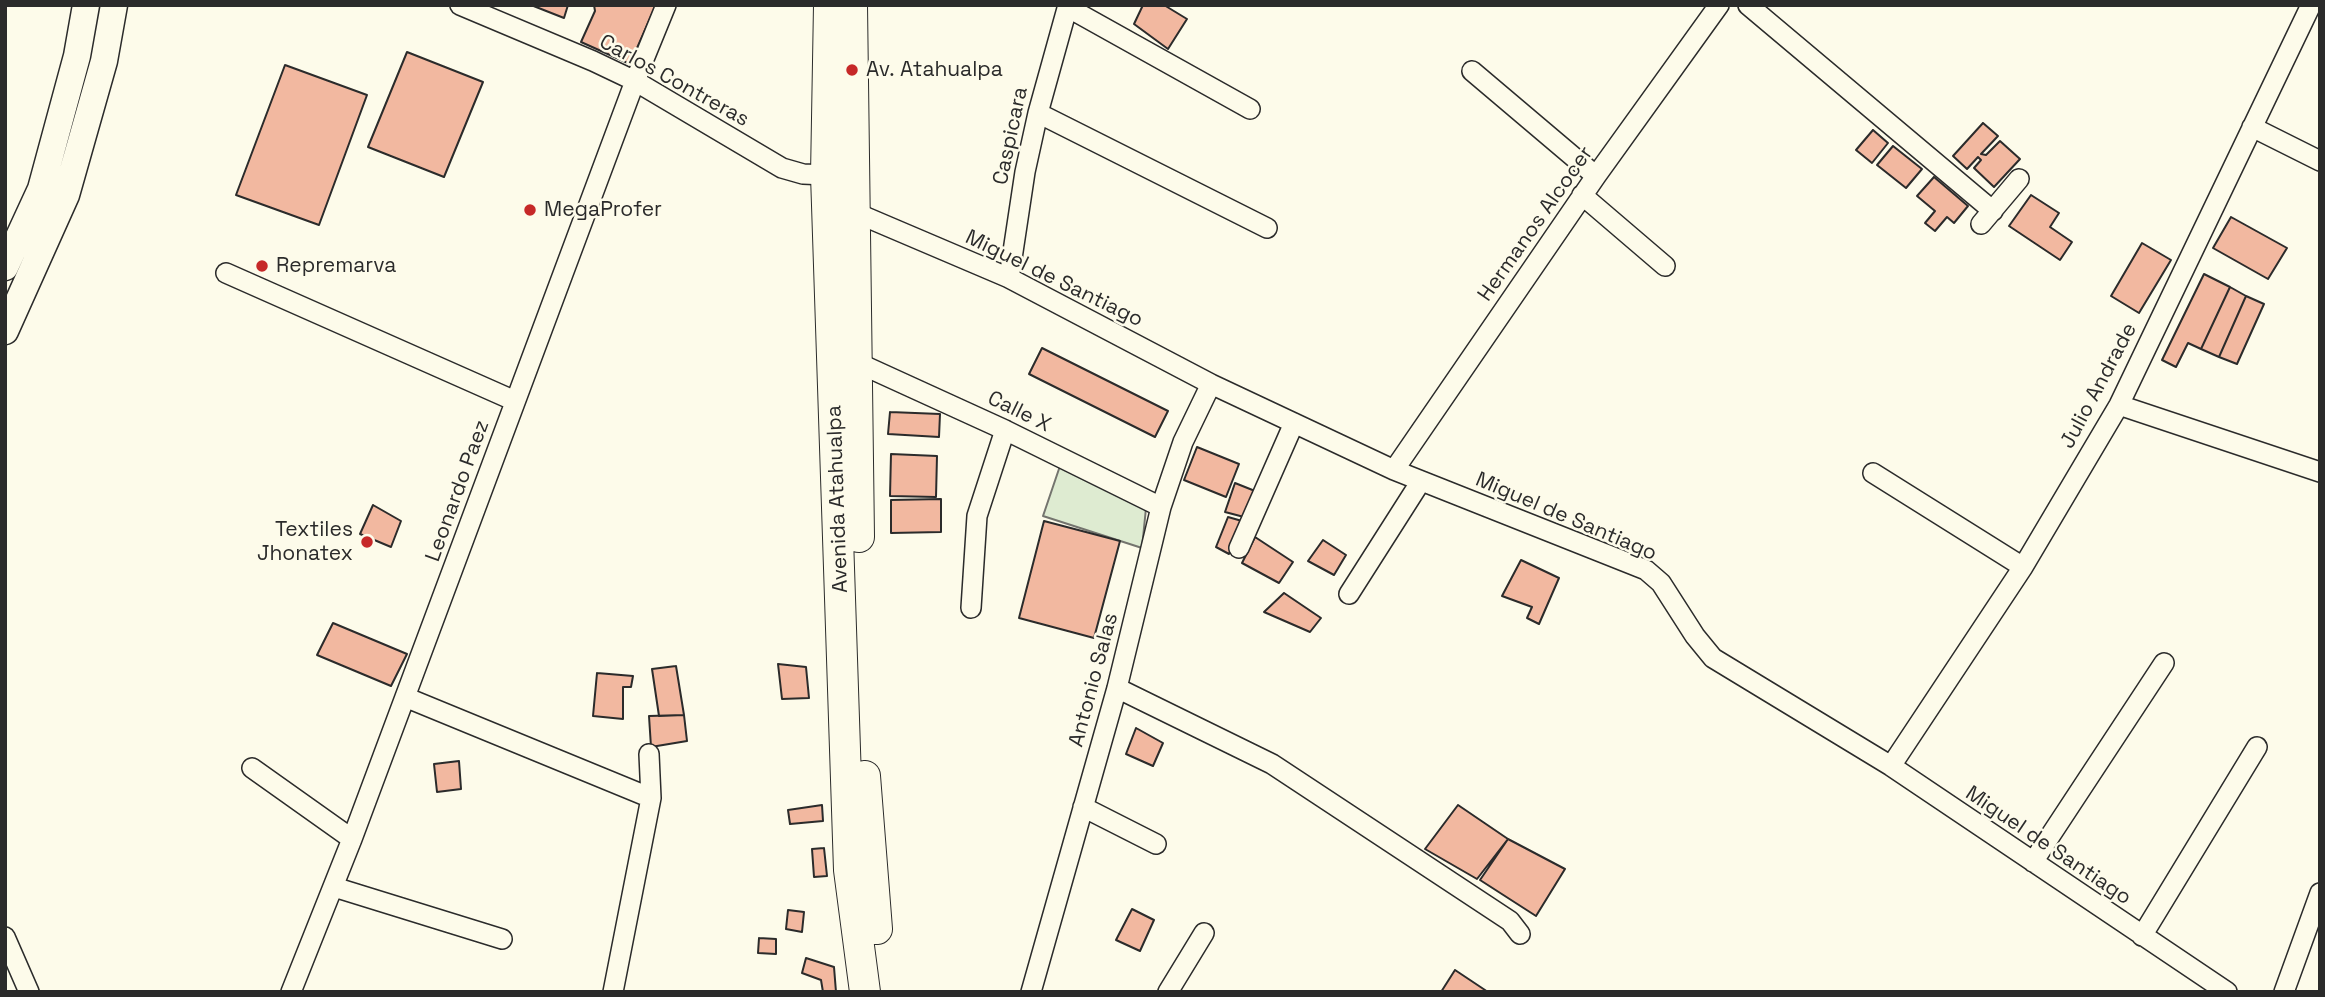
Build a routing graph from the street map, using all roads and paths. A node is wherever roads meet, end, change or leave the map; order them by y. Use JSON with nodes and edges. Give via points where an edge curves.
{"nodes":[{"id":1,"x":86,"y":5,"type":"edge"},
{"id":2,"x":114,"y":5,"type":"edge"},
{"id":3,"x":460,"y":5,"type":"edge"},
{"id":4,"x":666,"y":5,"type":"edge"},
{"id":5,"x":829,"y":5,"type":"edge"},
{"id":6,"x":852,"y":5,"type":"edge"},
{"id":7,"x":1719,"y":5,"type":"edge"},
{"id":8,"x":1748,"y":5,"type":"edge"},
{"id":9,"x":2311,"y":5,"type":"edge"},
{"id":10,"x":1067,"y":6,"type":"edge"},
{"id":11,"x":1472,"y":71,"type":"dead end"},
{"id":12,"x":635,"y":81,"type":"junction"},
{"id":13,"x":1250,"y":109,"type":"dead end"},
{"id":14,"x":1038,"y":113,"type":"junction"},
{"id":15,"x":2252,"y":127,"type":"junction"},
{"id":16,"x":2320,"y":161,"type":"edge"},
{"id":17,"x":827,"y":175,"type":"junction"},
{"id":18,"x":1596,"y":176,"type":"junction"},
{"id":19,"x":2019,"y":179,"type":"dead end"},
{"id":20,"x":1583,"y":195,"type":"junction"},
{"id":21,"x":854,"y":212,"type":"junction"},
{"id":22,"x":1266,"y":228,"type":"dead end"},
{"id":23,"x":1665,"y":265,"type":"dead end"},
{"id":24,"x":5,"y":267,"type":"edge"},
{"id":25,"x":226,"y":273,"type":"dead end"},
{"id":26,"x":1009,"y":278,"type":"junction"},
{"id":27,"x":5,"y":331,"type":"edge"},
{"id":28,"x":856,"y":362,"type":"junction"},
{"id":29,"x":1211,"y":384,"type":"junction"},
{"id":30,"x":515,"y":401,"type":"junction"},
{"id":31,"x":2119,"y":405,"type":"junction"},
{"id":32,"x":1294,"y":423,"type":"junction"},
{"id":33,"x":1005,"y":430,"type":"junction"},
{"id":34,"x":1394,"y":470,"type":"junction"},
{"id":35,"x":2320,"y":471,"type":"edge"},
{"id":36,"x":1873,"y":474,"type":"dead end"},
{"id":37,"x":1422,"y":481,"type":"junction"},
{"id":38,"x":1161,"y":507,"type":"junction"},
{"id":39,"x":1239,"y":548,"type":"dead end"},
{"id":40,"x":2023,"y":567,"type":"junction"},
{"id":41,"x":1349,"y":594,"type":"dead end"},
{"id":42,"x":971,"y":608,"type":"dead end"},
{"id":43,"x":2164,"y":663,"type":"dead end"},
{"id":44,"x":1117,"y":688,"type":"junction"},
{"id":45,"x":405,"y":697,"type":"junction"},
{"id":46,"x":2257,"y":747,"type":"dead end"},
{"id":47,"x":649,"y":754,"type":"dead end"},
{"id":48,"x":1891,"y":766,"type":"junction"},
{"id":49,"x":252,"y":768,"type":"dead end"},
{"id":50,"x":651,"y":798,"type":"junction"},
{"id":51,"x":1083,"y":807,"type":"junction"},
{"id":52,"x":352,"y":839,"type":"junction"},
{"id":53,"x":1156,"y":844,"type":"dead end"},
{"id":54,"x":2033,"y":862,"type":"junction"},
{"id":55,"x":334,"y":887,"type":"junction"},
{"id":56,"x":2320,"y":893,"type":"edge"},
{"id":57,"x":1204,"y":933,"type":"dead end"},
{"id":58,"x":1520,"y":934,"type":"dead end"},
{"id":59,"x":2142,"y":936,"type":"junction"},
{"id":60,"x":5,"y":937,"type":"edge"},
{"id":61,"x":502,"y":939,"type":"dead end"},
{"id":62,"x":29,"y":992,"type":"edge"},
{"id":63,"x":291,"y":992,"type":"edge"},
{"id":64,"x":613,"y":992,"type":"edge"},
{"id":65,"x":865,"y":992,"type":"edge"},
{"id":66,"x":885,"y":992,"type":"edge"},
{"id":67,"x":1031,"y":992,"type":"edge"},
{"id":68,"x":1168,"y":992,"type":"edge"},
{"id":69,"x":2227,"y":992,"type":"edge"},
{"id":70,"x":2284,"y":992,"type":"edge"}],
"edges":[{"from":1,"to":24,"type":"main road","via":[[41,189]]},
{"from":2,"to":27,"type":"main road","via":[[104,61],[66,195]]},
{"from":3,"to":12,"type":"street","name":"Carlos Contreras"},
{"from":4,"to":12,"type":"street","name":"Leonardo Paez"},
{"from":5,"to":17,"type":"highway","name":"Avenida Atahualpa"},
{"from":6,"to":21,"type":"highway","name":"Avenida Atahualpa"},
{"from":7,"to":18,"type":"street","name":"Hermanos Alcocer"},
{"from":8,"to":19,"type":"street","via":[[1987,217]]},
{"from":9,"to":15,"type":"street","name":"Julio Andrade"},
{"from":10,"to":13,"type":"street"},
{"from":10,"to":14,"type":"street","name":"Caspicara"},
{"from":11,"to":18,"type":"street"},
{"from":12,"to":17,"type":"street","name":"Carlos Contreras","via":[[782,168]]},
{"from":12,"to":30,"type":"street","name":"Leonardo Paez"},
{"from":14,"to":22,"type":"street"},
{"from":14,"to":26,"type":"street","name":"Caspicara"},
{"from":15,"to":16,"type":"street"},
{"from":15,"to":31,"type":"street","name":"Julio Andrade"},
{"from":17,"to":65,"type":"highway","name":"Avenida Atahualpa","via":[[849,870]]},
{"from":18,"to":20,"type":"street","name":"Hermanos Alcocer"},
{"from":20,"to":23,"type":"street"},
{"from":20,"to":34,"type":"street","name":"Hermanos Alcocer"},
{"from":21,"to":26,"type":"street","name":"Miguel de Santiago"},
{"from":21,"to":28,"type":"highway","name":"Avenida Atahualpa"},
{"from":25,"to":30,"type":"street"},
{"from":26,"to":29,"type":"street","name":"Miguel de Santiago"},
{"from":28,"to":33,"type":"street","name":"Calle X"},
{"from":28,"to":66,"type":"highway","name":"Avenida Atahualpa","via":[[863,728],[873,894]]},
{"from":29,"to":32,"type":"street","name":"Miguel de Santiago"},
{"from":29,"to":38,"type":"street","name":"Antonio Salas"},
{"from":30,"to":45,"type":"street","name":"Leonardo Paez"},
{"from":31,"to":35,"type":"street"},
{"from":31,"to":40,"type":"street","name":"Julio Andrade"},
{"from":32,"to":34,"type":"street","name":"Miguel de Santiago"},
{"from":32,"to":39,"type":"street"},
{"from":33,"to":38,"type":"street","name":"Calle X"},
{"from":33,"to":42,"type":"street","via":[[977,516]]},
{"from":34,"to":37,"type":"street","name":"Miguel de Santiago"},
{"from":36,"to":40,"type":"street"},
{"from":37,"to":41,"type":"street"},
{"from":37,"to":48,"type":"street","name":"Miguel de Santiago","via":[[1646,570],[1661,583],[1713,658]]},
{"from":38,"to":44,"type":"street","name":"Antonio Salas"},
{"from":40,"to":48,"type":"street","name":"Julio Andrade"},
{"from":43,"to":54,"type":"street"},
{"from":44,"to":51,"type":"street","name":"Antonio Salas"},
{"from":44,"to":58,"type":"street","via":[[1272,764],[1510,921]]},
{"from":45,"to":50,"type":"street"},
{"from":45,"to":52,"type":"street","name":"Leonardo Paez"},
{"from":46,"to":59,"type":"street"},
{"from":47,"to":50,"type":"street"},
{"from":48,"to":54,"type":"street","name":"Miguel de Santiago"},
{"from":49,"to":52,"type":"street"},
{"from":50,"to":64,"type":"street"},
{"from":51,"to":53,"type":"street"},
{"from":51,"to":67,"type":"street","name":"Antonio Salas"},
{"from":52,"to":55,"type":"street","name":"Leonardo Paez"},
{"from":54,"to":59,"type":"street","name":"Miguel de Santiago"},
{"from":55,"to":61,"type":"street"},
{"from":55,"to":63,"type":"street","name":"Leonardo Paez"},
{"from":56,"to":70,"type":"street"},
{"from":57,"to":68,"type":"street"},
{"from":59,"to":69,"type":"street","name":"Miguel de Santiago"},
{"from":60,"to":62,"type":"street"}]}
